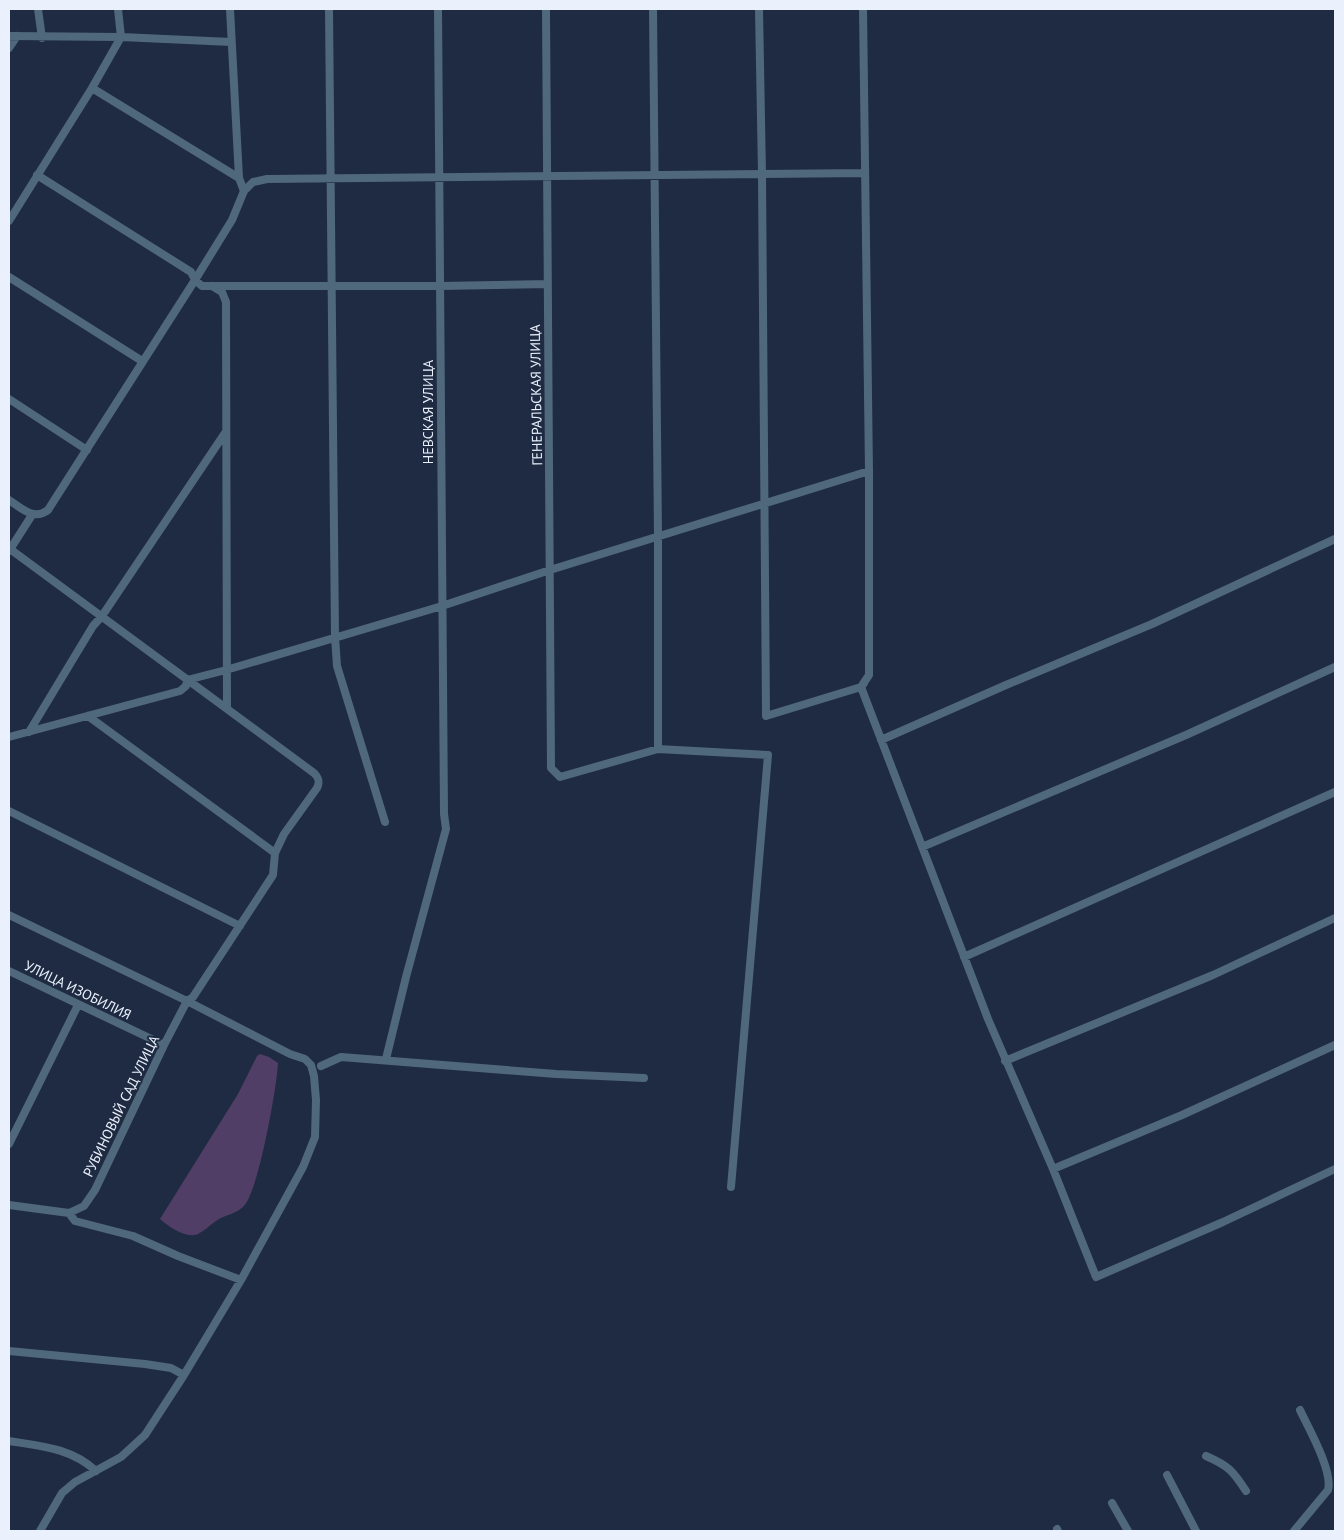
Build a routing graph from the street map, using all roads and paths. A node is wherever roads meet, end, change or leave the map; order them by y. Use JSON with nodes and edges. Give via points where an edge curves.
{"nodes":[{"id":1,"x":38,"y":9,"type":"edge"},
{"id":2,"x":118,"y":9,"type":"edge"},
{"id":3,"x":230,"y":9,"type":"edge"},
{"id":4,"x":330,"y":9,"type":"edge"},
{"id":5,"x":438,"y":9,"type":"edge"},
{"id":6,"x":546,"y":9,"type":"edge"},
{"id":7,"x":653,"y":9,"type":"edge"},
{"id":8,"x":759,"y":9,"type":"edge"},
{"id":9,"x":863,"y":9,"type":"edge"},
{"id":10,"x":13,"y":36,"type":"edge"},
{"id":11,"x":121,"y":37,"type":"junction"},
{"id":12,"x":42,"y":38,"type":"junction"},
{"id":13,"x":231,"y":42,"type":"junction"},
{"id":14,"x":9,"y":48,"type":"edge"},
{"id":15,"x":92,"y":88,"type":"junction"},
{"id":16,"x":762,"y":174,"type":"junction"},
{"id":17,"x":864,"y":174,"type":"junction"},
{"id":18,"x":37,"y":175,"type":"junction"},
{"id":19,"x":654,"y":175,"type":"junction"},
{"id":20,"x":440,"y":177,"type":"junction"},
{"id":21,"x":547,"y":177,"type":"junction"},
{"id":22,"x":239,"y":178,"type":"junction"},
{"id":23,"x":330,"y":178,"type":"junction"},
{"id":24,"x":244,"y":191,"type":"junction"},
{"id":25,"x":9,"y":221,"type":"edge"},
{"id":26,"x":9,"y":277,"type":"edge"},
{"id":27,"x":195,"y":280,"type":"junction"},
{"id":28,"x":547,"y":284,"type":"junction"},
{"id":29,"x":212,"y":286,"type":"junction"},
{"id":30,"x":332,"y":286,"type":"junction"},
{"id":31,"x":440,"y":286,"type":"junction"},
{"id":32,"x":142,"y":361,"type":"junction"},
{"id":33,"x":9,"y":399,"type":"edge"},
{"id":34,"x":225,"y":433,"type":"junction"},
{"id":35,"x":87,"y":450,"type":"junction"},
{"id":36,"x":869,"y":471,"type":"junction"},
{"id":37,"x":9,"y":500,"type":"edge"},
{"id":38,"x":764,"y":504,"type":"junction"},
{"id":39,"x":32,"y":515,"type":"junction"},
{"id":40,"x":658,"y":537,"type":"junction"},
{"id":41,"x":1335,"y":539,"type":"edge"},
{"id":42,"x":9,"y":550,"type":"edge"},
{"id":43,"x":550,"y":570,"type":"junction"},
{"id":44,"x":442,"y":606,"type":"junction"},
{"id":45,"x":102,"y":616,"type":"junction"},
{"id":46,"x":335,"y":637,"type":"junction"},
{"id":47,"x":1335,"y":666,"type":"edge"},
{"id":48,"x":226,"y":670,"type":"junction"},
{"id":49,"x":187,"y":680,"type":"junction"},
{"id":50,"x":860,"y":687,"type":"junction"},
{"id":51,"x":227,"y":708,"type":"junction"},
{"id":52,"x":88,"y":716,"type":"junction"},
{"id":53,"x":29,"y":732,"type":"junction"},
{"id":54,"x":9,"y":737,"type":"edge"},
{"id":55,"x":881,"y":740,"type":"junction"},
{"id":56,"x":658,"y":749,"type":"junction"},
{"id":57,"x":1335,"y":792,"type":"edge"},
{"id":58,"x":9,"y":811,"type":"edge"},
{"id":59,"x":385,"y":822,"type":"dead end"},
{"id":60,"x":922,"y":847,"type":"junction"},
{"id":61,"x":275,"y":853,"type":"junction"},
{"id":62,"x":9,"y":915,"type":"edge"},
{"id":63,"x":1335,"y":918,"type":"edge"},
{"id":64,"x":240,"y":926,"type":"junction"},
{"id":65,"x":964,"y":958,"type":"junction"},
{"id":66,"x":9,"y":971,"type":"edge"},
{"id":67,"x":187,"y":1001,"type":"junction"},
{"id":68,"x":78,"y":1005,"type":"junction"},
{"id":69,"x":164,"y":1045,"type":"junction"},
{"id":70,"x":1335,"y":1046,"type":"edge"},
{"id":71,"x":386,"y":1060,"type":"junction"},
{"id":72,"x":1005,"y":1061,"type":"junction"},
{"id":73,"x":321,"y":1066,"type":"dead end"},
{"id":74,"x":644,"y":1078,"type":"dead end"},
{"id":75,"x":9,"y":1144,"type":"edge"},
{"id":76,"x":1053,"y":1169,"type":"junction"},
{"id":77,"x":1335,"y":1169,"type":"edge"},
{"id":78,"x":731,"y":1187,"type":"dead end"},
{"id":79,"x":9,"y":1205,"type":"edge"},
{"id":80,"x":69,"y":1213,"type":"junction"},
{"id":81,"x":241,"y":1280,"type":"junction"},
{"id":82,"x":9,"y":1351,"type":"edge"},
{"id":83,"x":184,"y":1375,"type":"junction"},
{"id":84,"x":1300,"y":1410,"type":"dead end"},
{"id":85,"x":9,"y":1441,"type":"edge"},
{"id":86,"x":1206,"y":1456,"type":"dead end"},
{"id":87,"x":96,"y":1471,"type":"junction"},
{"id":88,"x":1167,"y":1476,"type":"dead end"},
{"id":89,"x":1246,"y":1491,"type":"dead end"},
{"id":90,"x":1112,"y":1503,"type":"dead end"},
{"id":91,"x":40,"y":1531,"type":"edge"},
{"id":92,"x":1128,"y":1531,"type":"edge"},
{"id":93,"x":1196,"y":1531,"type":"edge"},
{"id":94,"x":1294,"y":1531,"type":"edge"}],
"edges":[{"from":1,"to":12,"type":"street"},
{"from":2,"to":11,"type":"street"},
{"from":3,"to":13,"type":"street"},
{"from":4,"to":23,"type":"street"},
{"from":5,"to":20,"type":"street","name":"НЕВСКАЯ УЛИЦА"},
{"from":6,"to":21,"type":"street","name":"ГЕНЕРАЛЬСКАЯ УЛИЦА"},
{"from":7,"to":19,"type":"street"},
{"from":8,"to":16,"type":"street"},
{"from":9,"to":17,"type":"street"},
{"from":10,"to":12,"type":"street"},
{"from":10,"to":14,"type":"street"},
{"from":11,"to":12,"type":"street"},
{"from":11,"to":13,"type":"street"},
{"from":11,"to":15,"type":"street"},
{"from":13,"to":22,"type":"street"},
{"from":15,"to":18,"type":"street"},
{"from":15,"to":22,"type":"street"},
{"from":16,"to":17,"type":"street"},
{"from":16,"to":19,"type":"street"},
{"from":16,"to":38,"type":"street"},
{"from":17,"to":36,"type":"street"},
{"from":18,"to":25,"type":"street"},
{"from":18,"to":27,"type":"street","via":[[191,272]]},
{"from":19,"to":21,"type":"street"},
{"from":19,"to":40,"type":"street"},
{"from":20,"to":21,"type":"street"},
{"from":20,"to":23,"type":"street"},
{"from":20,"to":31,"type":"street","name":"НЕВСКАЯ УЛИЦА"},
{"from":21,"to":28,"type":"street","name":"ГЕНЕРАЛЬСКАЯ УЛИЦА"},
{"from":22,"to":24,"type":"street"},
{"from":23,"to":24,"type":"street","via":[[267,179],[253,182]]},
{"from":23,"to":30,"type":"street"},
{"from":24,"to":27,"type":"street","via":[[232,220]]},
{"from":26,"to":32,"type":"street"},
{"from":27,"to":29,"type":"street","via":[[202,286]]},
{"from":27,"to":32,"type":"street"},
{"from":28,"to":31,"type":"street"},
{"from":28,"to":43,"type":"street","name":"ГЕНЕРАЛЬСКАЯ УЛИЦА"},
{"from":29,"to":30,"type":"street"},
{"from":29,"to":34,"type":"street","via":[[222,292],[226,302]]},
{"from":30,"to":31,"type":"street"},
{"from":30,"to":46,"type":"street"},
{"from":31,"to":44,"type":"street","name":"НЕВСКАЯ УЛИЦА"},
{"from":32,"to":35,"type":"street"},
{"from":33,"to":35,"type":"street"},
{"from":34,"to":45,"type":"street"},
{"from":34,"to":48,"type":"street"},
{"from":35,"to":39,"type":"street","via":[[48,510]]},
{"from":36,"to":38,"type":"street"},
{"from":36,"to":50,"type":"street","via":[[869,675]]},
{"from":37,"to":39,"type":"street"},
{"from":38,"to":40,"type":"street"},
{"from":38,"to":50,"type":"street","via":[[766,716]]},
{"from":39,"to":42,"type":"street"},
{"from":40,"to":43,"type":"street"},
{"from":40,"to":56,"type":"street"},
{"from":41,"to":55,"type":"street","via":[[1152,624]]},
{"from":42,"to":45,"type":"street"},
{"from":43,"to":44,"type":"street"},
{"from":43,"to":56,"type":"street","name":"ГЕНЕРАЛЬСКАЯ УЛИЦА","via":[[551,768],[560,777]]},
{"from":44,"to":46,"type":"street"},
{"from":44,"to":71,"type":"street","name":"НЕВСКАЯ УЛИЦА","via":[[446,829]]},
{"from":45,"to":49,"type":"street"},
{"from":45,"to":53,"type":"street"},
{"from":46,"to":48,"type":"street"},
{"from":46,"to":59,"type":"street","via":[[337,666]]},
{"from":47,"to":60,"type":"street","via":[[1186,735]]},
{"from":48,"to":49,"type":"street"},
{"from":48,"to":51,"type":"street"},
{"from":49,"to":51,"type":"street"},
{"from":49,"to":52,"type":"street","via":[[180,691]]},
{"from":50,"to":55,"type":"street"},
{"from":51,"to":61,"type":"street","name":"РУБИНОВЫЙ САД УЛИЦА","via":[[318,776],[317,788],[284,834]]},
{"from":52,"to":53,"type":"street"},
{"from":52,"to":61,"type":"street"},
{"from":53,"to":54,"type":"street"},
{"from":55,"to":60,"type":"street"},
{"from":56,"to":78,"type":"street","via":[[768,755]]},
{"from":57,"to":65,"type":"street"},
{"from":58,"to":64,"type":"street"},
{"from":60,"to":65,"type":"street"},
{"from":61,"to":64,"type":"street","name":"РУБИНОВЫЙ САД УЛИЦА","via":[[273,875]]},
{"from":62,"to":67,"type":"street"},
{"from":63,"to":72,"type":"street","via":[[1213,975]]},
{"from":64,"to":67,"type":"street","name":"РУБИНОВЫЙ САД УЛИЦА","via":[[193,998]]},
{"from":65,"to":72,"type":"street"},
{"from":66,"to":68,"type":"street","name":"УЛИЦА ИЗОБИЛИЯ"},
{"from":67,"to":69,"type":"street","name":"РУБИНОВЫЙ САД УЛИЦА"},
{"from":67,"to":81,"type":"street","via":[[290,1054],[305,1058],[313,1070],[315,1137],[303,1167]]},
{"from":68,"to":69,"type":"street","name":"УЛИЦА ИЗОБИЛИЯ"},
{"from":68,"to":75,"type":"street"},
{"from":69,"to":80,"type":"street","name":"РУБИНОВЫЙ САД УЛИЦА","via":[[95,1190],[84,1206]]},
{"from":70,"to":76,"type":"street"},
{"from":71,"to":73,"type":"street","via":[[341,1057]]},
{"from":71,"to":74,"type":"street"},
{"from":72,"to":76,"type":"street"},
{"from":76,"to":77,"type":"street","via":[[1096,1277]]},
{"from":79,"to":80,"type":"street"},
{"from":80,"to":81,"type":"street","via":[[74,1221],[133,1236]]},
{"from":81,"to":83,"type":"street"},
{"from":82,"to":83,"type":"street","via":[[144,1364],[171,1368]]},
{"from":83,"to":87,"type":"street","via":[[145,1435],[121,1458]]},
{"from":84,"to":94,"type":"street","via":[[1326,1467],[1329,1484],[1328,1490]]},
{"from":85,"to":87,"type":"street","via":[[62,1450],[79,1457]]},
{"from":86,"to":89,"type":"street","via":[[1234,1472]]},
{"from":87,"to":91,"type":"street","via":[[62,1493]]},
{"from":88,"to":93,"type":"street"},
{"from":90,"to":92,"type":"street"}]}
